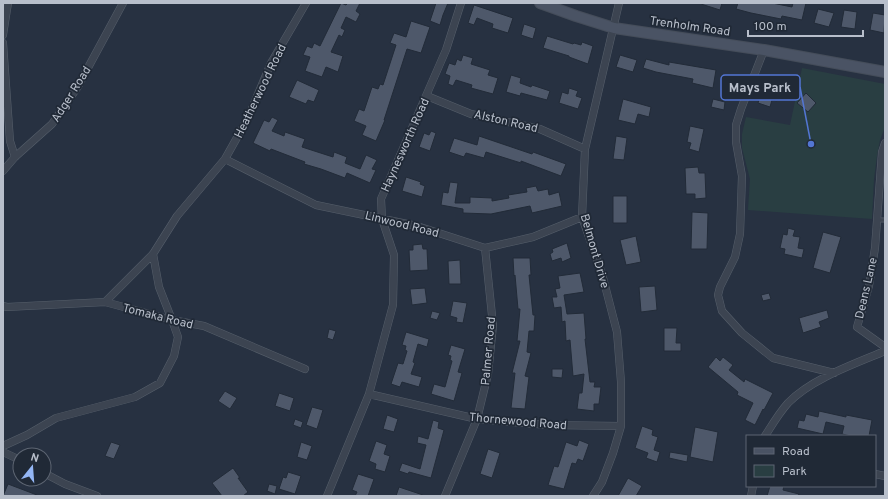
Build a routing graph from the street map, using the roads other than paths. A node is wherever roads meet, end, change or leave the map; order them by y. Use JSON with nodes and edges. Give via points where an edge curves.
{"nodes":[{"id":1,"x":8,"y":3,"type":"edge"},
{"id":2,"x":123,"y":3,"type":"edge"},
{"id":3,"x":306,"y":3,"type":"edge"},
{"id":4,"x":461,"y":3,"type":"edge"},
{"id":5,"x":540,"y":3,"type":"edge"},
{"id":6,"x":619,"y":3,"type":"edge"},
{"id":7,"x":614,"y":28,"type":"junction"},
{"id":8,"x":3,"y":35,"type":"edge"},
{"id":9,"x":3,"y":43,"type":"edge"},
{"id":10,"x":764,"y":50,"type":"junction"},
{"id":11,"x":885,"y":72,"type":"edge"},
{"id":12,"x":426,"y":96,"type":"junction"},
{"id":13,"x":3,"y":136,"type":"edge"},
{"id":14,"x":10,"y":141,"type":"junction"},
{"id":15,"x":885,"y":143,"type":"edge"},
{"id":16,"x":585,"y":149,"type":"junction"},
{"id":17,"x":15,"y":157,"type":"junction"},
{"id":18,"x":225,"y":159,"type":"junction"},
{"id":19,"x":3,"y":171,"type":"edge"},
{"id":20,"x":582,"y":217,"type":"junction"},
{"id":21,"x":382,"y":219,"type":"junction"},
{"id":22,"x":877,"y":220,"type":"junction"},
{"id":23,"x":885,"y":220,"type":"edge"},
{"id":24,"x":485,"y":248,"type":"junction"},
{"id":25,"x":153,"y":254,"type":"junction"},
{"id":26,"x":105,"y":302,"type":"junction"},
{"id":27,"x":3,"y":306,"type":"edge"},
{"id":28,"x":172,"y":320,"type":"junction"},
{"id":29,"x":885,"y":347,"type":"edge"},
{"id":30,"x":885,"y":351,"type":"edge"},
{"id":31,"x":305,"y":369,"type":"dead end"},
{"id":32,"x":834,"y":373,"type":"junction"},
{"id":33,"x":370,"y":394,"type":"junction"},
{"id":34,"x":477,"y":419,"type":"junction"},
{"id":35,"x":621,"y":426,"type":"junction"},
{"id":36,"x":766,"y":435,"type":"edge"},
{"id":37,"x":3,"y":446,"type":"edge"},
{"id":38,"x":52,"y":477,"type":"edge"},
{"id":39,"x":97,"y":496,"type":"edge"},
{"id":40,"x":327,"y":496,"type":"edge"},
{"id":41,"x":445,"y":496,"type":"edge"},
{"id":42,"x":593,"y":496,"type":"edge"}],
"edges":[{"from":1,"to":8,"type":"street"},
{"from":2,"to":17,"type":"street","name":"Adger Road","via":[[77,88],[52,124]]},
{"from":3,"to":18,"type":"street","name":"Heatherwood Road","via":[[271,63],[248,118]]},
{"from":4,"to":12,"type":"street","name":"Haynesworth Road","via":[[446,50]]},
{"from":5,"to":7,"type":"main road","name":"Trenholm Road"},
{"from":6,"to":7,"type":"street","name":"Belmont Drive"},
{"from":7,"to":10,"type":"main road","name":"Trenholm Road"},
{"from":7,"to":16,"type":"street","name":"Belmont Drive"},
{"from":9,"to":14,"type":"street"},
{"from":10,"to":11,"type":"main road","name":"Trenholm Road"},
{"from":10,"to":32,"type":"street","via":[[736,125],[742,176],[740,234],[735,257],[718,295],[722,311],[742,333],[773,358]]},
{"from":12,"to":16,"type":"street","name":"Alston Road","via":[[471,114],[540,128]]},
{"from":12,"to":21,"type":"street","name":"Haynesworth Road","via":[[381,199]]},
{"from":13,"to":14,"type":"street"},
{"from":14,"to":17,"type":"street"},
{"from":15,"to":22,"type":"street","name":"Deans Lane","via":[[882,152]]},
{"from":16,"to":20,"type":"street","name":"Belmont Drive"},
{"from":17,"to":19,"type":"street","name":"Adger Road"},
{"from":18,"to":21,"type":"street","name":"Linwood Road","via":[[316,205]]},
{"from":18,"to":25,"type":"street","name":"Heatherwood Road","via":[[177,216]]},
{"from":20,"to":24,"type":"street","via":[[533,237]]},
{"from":20,"to":35,"type":"street","name":"Belmont Drive","via":[[602,274],[617,332]]},
{"from":21,"to":24,"type":"street","name":"Linwood Road","via":[[416,226]]},
{"from":21,"to":33,"type":"street","name":"Haynesworth Road","via":[[394,255],[393,304]]},
{"from":22,"to":23,"type":"lane"},
{"from":22,"to":29,"type":"street","name":"Deans Lane","via":[[869,286],[857,326]]},
{"from":24,"to":34,"type":"street","name":"Palmer Road","via":[[493,324],[488,374]]},
{"from":25,"to":26,"type":"street","name":"Heatherwood Road"},
{"from":25,"to":28,"type":"street","via":[[158,287]]},
{"from":26,"to":27,"type":"street","name":"Tomaka Road"},
{"from":26,"to":28,"type":"street","name":"Tomaka Road"},
{"from":28,"to":31,"type":"street","name":"Tomaka Road","via":[[204,326]]},
{"from":28,"to":37,"type":"street","via":[[178,337],[174,356],[160,383],[135,397],[56,418]]},
{"from":30,"to":32,"type":"street"},
{"from":32,"to":36,"type":"street","via":[[808,386],[788,403]]},
{"from":33,"to":34,"type":"street","name":"Thornewood Road"},
{"from":33,"to":40,"type":"street","name":"Haynesworth Road"},
{"from":34,"to":35,"type":"street","name":"Thornewood Road","via":[[548,425]]},
{"from":34,"to":41,"type":"street","name":"Palmer Road"},
{"from":35,"to":42,"type":"street","name":"Belmont Drive","via":[[614,453]]},
{"from":38,"to":39,"type":"street"}]}
